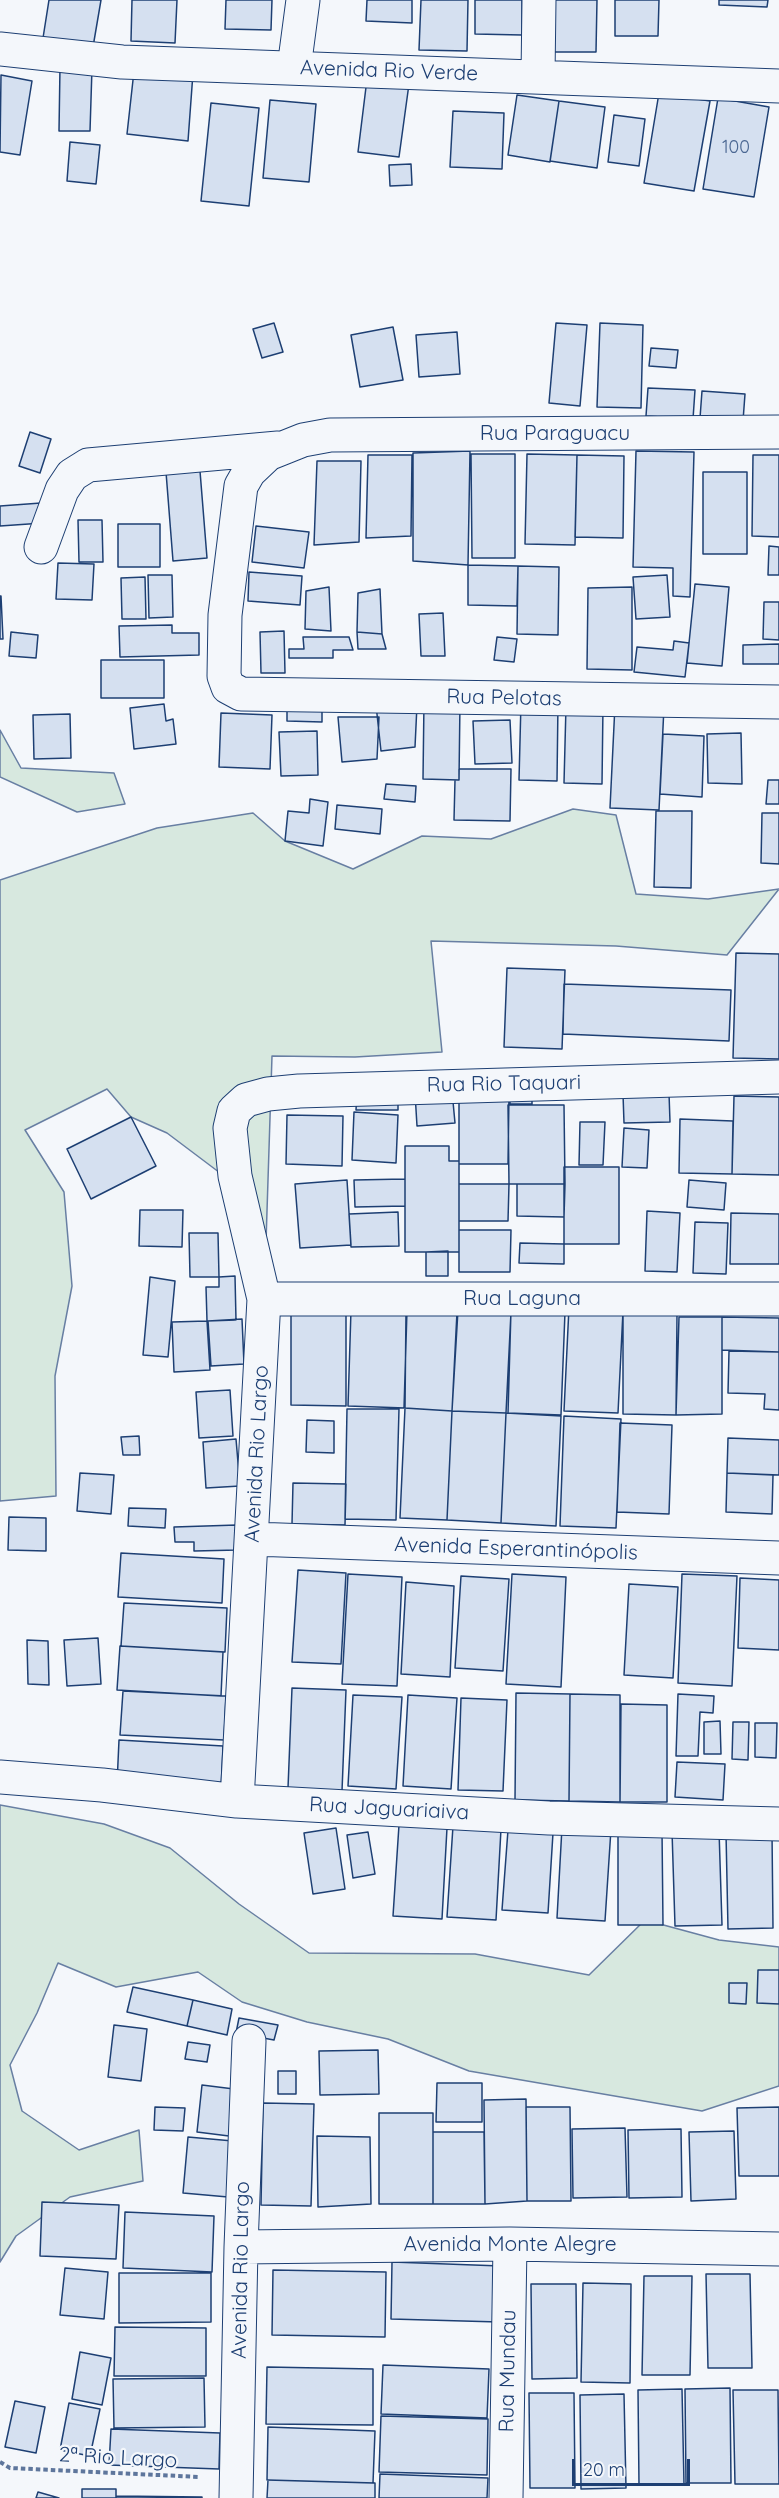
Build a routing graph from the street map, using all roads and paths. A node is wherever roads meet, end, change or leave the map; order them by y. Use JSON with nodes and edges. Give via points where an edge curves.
{"nodes":[{"id":1,"x":303,"y":0,"type":"edge"},
{"id":2,"x":539,"y":0,"type":"edge"},
{"id":3,"x":0,"y":49,"type":"edge"},
{"id":4,"x":294,"y":68,"type":"junction"},
{"id":5,"x":538,"y":76,"type":"junction"},
{"id":6,"x":779,"y":86,"type":"edge"},
{"id":7,"x":779,"y":432,"type":"edge"},
{"id":8,"x":278,"y":448,"type":"junction"},
{"id":9,"x":41,"y":547,"type":"dead end"},
{"id":10,"x":779,"y":702,"type":"edge"},
{"id":11,"x":779,"y":1077,"type":"edge"},
{"id":12,"x":234,"y":1111,"type":"joint"},
{"id":13,"x":264,"y":1299,"type":"junction"},
{"id":14,"x":779,"y":1299,"type":"edge"},
{"id":15,"x":253,"y":1539,"type":"junction"},
{"id":16,"x":779,"y":1558,"type":"edge"},
{"id":17,"x":0,"y":1777,"type":"edge"},
{"id":18,"x":237,"y":1801,"type":"junction"},
{"id":19,"x":779,"y":1824,"type":"edge"},
{"id":20,"x":249,"y":2041,"type":"dead end"},
{"id":21,"x":510,"y":2244,"type":"junction"},
{"id":22,"x":241,"y":2247,"type":"junction"},
{"id":23,"x":779,"y":2249,"type":"edge"},
{"id":24,"x":0,"y":2462,"type":"edge"},
{"id":25,"x":236,"y":2488,"type":"edge"},
{"id":26,"x":506,"y":2498,"type":"edge"}],
"edges":[{"from":1,"to":4,"type":"street"},
{"from":2,"to":5,"type":"street"},
{"from":3,"to":4,"type":"street","name":"Avenida Rio Verde","via":[[122,62]]},
{"from":4,"to":5,"type":"street","name":"Avenida Rio Verde"},
{"from":5,"to":6,"type":"street","name":"Avenida Rio Verde"},
{"from":7,"to":8,"type":"street","name":"Rua Paraguacu","via":[[330,435]]},
{"from":8,"to":9,"type":"street","via":[[88,465],[72,475],[62,490]]},
{"from":8,"to":10,"type":"street","name":"Rua Pelotas","via":[[259,461],[241,486],[224,636],[224,676],[230,690],[241,694]]},
{"from":11,"to":12,"type":"street","name":"Rua Rio Taquari","via":[[299,1091],[252,1098]]},
{"from":12,"to":13,"type":"street","name":"Avenida Rio Largo","via":[[230,1128],[233,1166]]},
{"from":13,"to":14,"type":"street","name":"Rua Laguna"},
{"from":13,"to":15,"type":"street","name":"Avenida Rio Largo"},
{"from":15,"to":16,"type":"street","name":"Avenida Esperantinópolis"},
{"from":15,"to":18,"type":"street","name":"Avenida Rio Largo"},
{"from":17,"to":18,"type":"street","name":"Rua Jaguariaiva"},
{"from":18,"to":19,"type":"street","name":"Rua Jaguariaiva","via":[[549,1818]]},
{"from":20,"to":22,"type":"street","name":"Avenida Rio Largo"},
{"from":21,"to":22,"type":"street","name":"Avenida Monte Alegre"},
{"from":21,"to":23,"type":"street","name":"Avenida Monte Alegre"},
{"from":21,"to":26,"type":"street","name":"Rua Mundau"},
{"from":22,"to":25,"type":"street","name":"Avenida Rio Largo"},
{"from":24,"to":25,"type":"path","name":"2ª Rio Largo","via":[[10,2468]]}]}
